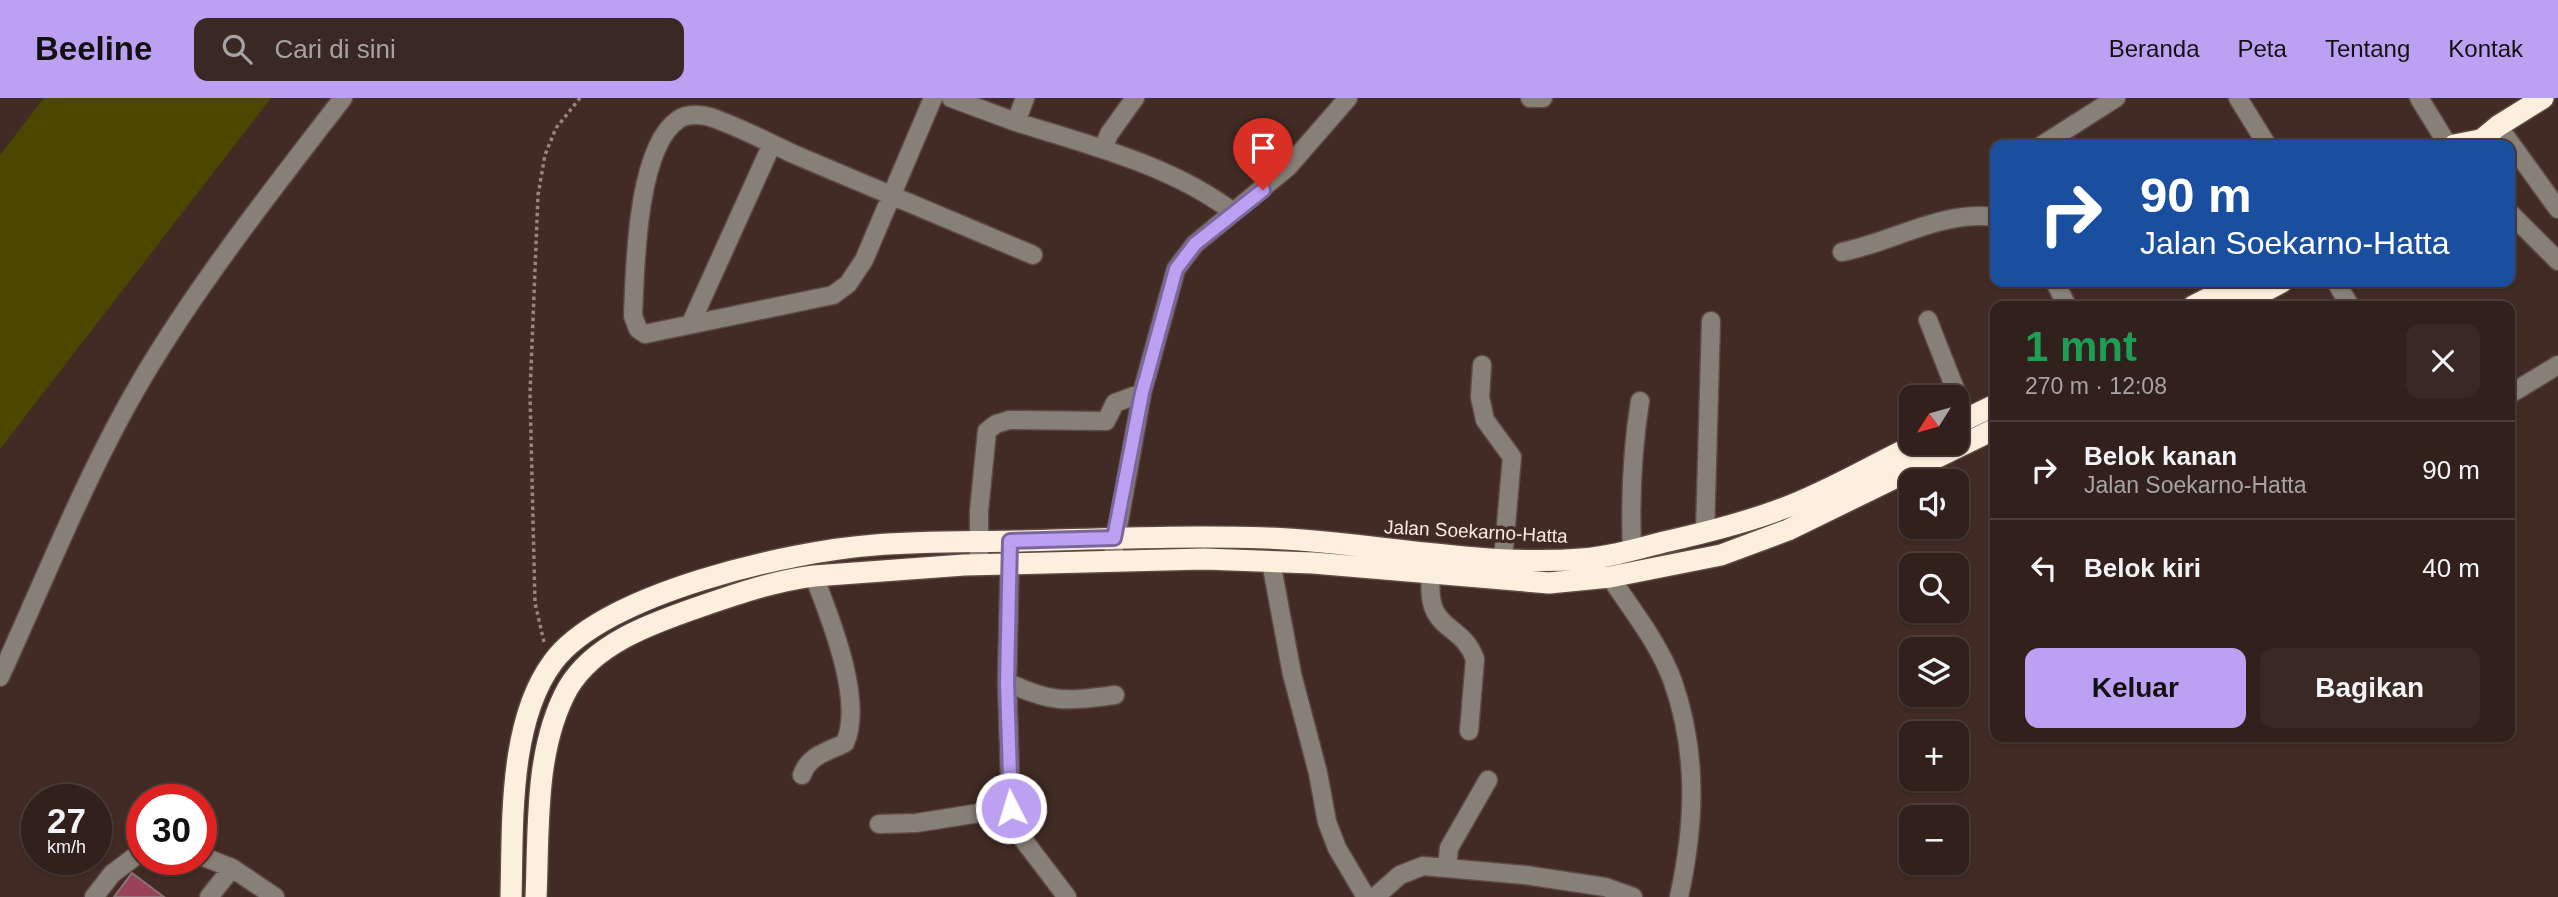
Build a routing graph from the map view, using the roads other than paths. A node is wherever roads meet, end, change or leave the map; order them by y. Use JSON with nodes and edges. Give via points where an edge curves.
{"nodes":[{"id":1,"x":343,"y":98,"type":"edge"},
{"id":2,"x":933,"y":98,"type":"edge"},
{"id":3,"x":951,"y":98,"type":"edge"},
{"id":4,"x":1025,"y":98,"type":"edge"},
{"id":5,"x":1135,"y":98,"type":"edge"},
{"id":6,"x":1349,"y":98,"type":"edge"},
{"id":7,"x":1531,"y":98,"type":"edge"},
{"id":8,"x":1543,"y":98,"type":"edge"},
{"id":9,"x":2116,"y":98,"type":"edge"},
{"id":10,"x":2238,"y":98,"type":"edge"},
{"id":11,"x":2419,"y":98,"type":"edge"},
{"id":12,"x":2543,"y":98,"type":"edge"},
{"id":13,"x":1016,"y":122,"type":"junction"},
{"id":14,"x":2498,"y":126,"type":"junction"},
{"id":15,"x":2050,"y":140,"type":"edge"},
{"id":16,"x":2264,"y":140,"type":"edge"},
{"id":17,"x":2445,"y":140,"type":"edge"},
{"id":18,"x":2480,"y":140,"type":"edge"},
{"id":19,"x":2508,"y":140,"type":"edge"},
{"id":20,"x":772,"y":144,"type":"junction"},
{"id":21,"x":1103,"y":149,"type":"junction"},
{"id":22,"x":2515,"y":150,"type":"edge"},
{"id":23,"x":890,"y":194,"type":"junction"},
{"id":24,"x":2558,"y":209,"type":"edge"},
{"id":25,"x":1233,"y":212,"type":"junction"},
{"id":26,"x":1990,"y":216,"type":"edge"},
{"id":27,"x":2515,"y":218,"type":"edge"},
{"id":28,"x":1842,"y":252,"type":"dead end"},
{"id":29,"x":1033,"y":255,"type":"dead end"},
{"id":30,"x":2558,"y":261,"type":"edge"},
{"id":31,"x":2230,"y":287,"type":"edge"},
{"id":32,"x":2273,"y":287,"type":"edge"},
{"id":33,"x":2203,"y":301,"type":"edge"},
{"id":34,"x":2246,"y":301,"type":"edge"},
{"id":35,"x":1928,"y":320,"type":"dead end"},
{"id":36,"x":1711,"y":321,"type":"dead end"},
{"id":37,"x":691,"y":323,"type":"junction"},
{"id":38,"x":1482,"y":365,"type":"dead end"},
{"id":39,"x":2558,"y":366,"type":"edge"},
{"id":40,"x":1950,"y":385,"type":"edge"},
{"id":41,"x":2515,"y":391,"type":"edge"},
{"id":42,"x":1142,"y":393,"type":"junction"},
{"id":43,"x":1640,"y":401,"type":"dead end"},
{"id":44,"x":1990,"y":407,"type":"edge"},
{"id":45,"x":1969,"y":418,"type":"edge"},
{"id":46,"x":1990,"y":431,"type":"edge"},
{"id":47,"x":1899,"y":453,"type":"edge"},
{"id":48,"x":1705,"y":532,"type":"junction"},
{"id":49,"x":1114,"y":538,"type":"junction"},
{"id":50,"x":1010,"y":541,"type":"junction"},
{"id":51,"x":979,"y":542,"type":"junction"},
{"id":52,"x":1632,"y":550,"type":"junction"},
{"id":53,"x":1503,"y":559,"type":"junction"},
{"id":54,"x":1112,"y":560,"type":"junction"},
{"id":55,"x":1271,"y":562,"type":"junction"},
{"id":56,"x":979,"y":565,"type":"junction"},
{"id":57,"x":1010,"y":565,"type":"junction"},
{"id":58,"x":1431,"y":575,"type":"junction"},
{"id":59,"x":814,"y":576,"type":"junction"},
{"id":60,"x":1610,"y":577,"type":"junction"},
{"id":61,"x":0,"y":677,"type":"edge"},
{"id":62,"x":1007,"y":682,"type":"junction"},
{"id":63,"x":1115,"y":695,"type":"dead end"},
{"id":64,"x":1469,"y":731,"type":"dead end"},
{"id":65,"x":802,"y":775,"type":"dead end"},
{"id":66,"x":1488,"y":779,"type":"dead end"},
{"id":67,"x":1011,"y":808,"type":"junction"},
{"id":68,"x":879,"y":824,"type":"dead end"},
{"id":69,"x":217,"y":862,"type":"edge"},
{"id":70,"x":126,"y":863,"type":"edge"},
{"id":71,"x":1447,"y":867,"type":"junction"},
{"id":72,"x":232,"y":868,"type":"junction"},
{"id":73,"x":94,"y":897,"type":"edge"},
{"id":74,"x":209,"y":897,"type":"edge"},
{"id":75,"x":275,"y":897,"type":"edge"},
{"id":76,"x":510,"y":897,"type":"edge"},
{"id":77,"x":536,"y":897,"type":"edge"},
{"id":78,"x":1067,"y":897,"type":"edge"},
{"id":79,"x":1366,"y":897,"type":"edge"},
{"id":80,"x":1375,"y":897,"type":"edge"},
{"id":81,"x":1633,"y":897,"type":"edge"},
{"id":82,"x":1679,"y":897,"type":"edge"}],
"edges":[{"from":1,"to":61,"type":"street","via":[[195,298],[142,379],[94,468]]},
{"from":2,"to":23,"type":"street"},
{"from":3,"to":13,"type":"street"},
{"from":4,"to":13,"type":"street"},
{"from":5,"to":21,"type":"street"},
{"from":6,"to":25,"type":"street","via":[[1288,167]]},
{"from":7,"to":8,"type":"street"},
{"from":9,"to":15,"type":"street"},
{"from":10,"to":16,"type":"street"},
{"from":11,"to":17,"type":"street"},
{"from":12,"to":14,"type":"highway"},
{"from":13,"to":21,"type":"street"},
{"from":14,"to":18,"type":"highway"},
{"from":14,"to":19,"type":"street"},
{"from":20,"to":23,"type":"street"},
{"from":20,"to":37,"type":"street"},
{"from":20,"to":37,"type":"street","via":[[708,116],[689,115],[678,119],[667,132],[653,161],[640,204],[633,316],[638,330],[645,334]]},
{"from":21,"to":25,"type":"street","via":[[1180,180]]},
{"from":22,"to":24,"type":"street"},
{"from":23,"to":29,"type":"street"},
{"from":23,"to":37,"type":"street","via":[[864,260],[848,284],[833,295]]},
{"from":25,"to":42,"type":"street","via":[[1195,244],[1176,269]]},
{"from":26,"to":28,"type":"street","via":[[1934,222]]},
{"from":27,"to":30,"type":"street"},
{"from":31,"to":33,"type":"highway"},
{"from":32,"to":34,"type":"highway"},
{"from":35,"to":40,"type":"street"},
{"from":36,"to":48,"type":"street"},
{"from":38,"to":53,"type":"street","via":[[1480,397],[1485,420],[1512,457]]},
{"from":39,"to":41,"type":"street"},
{"from":42,"to":49,"type":"street"},
{"from":42,"to":51,"type":"street","via":[[1115,403],[1106,421],[1009,421],[987,431]]},
{"from":43,"to":52,"type":"street","via":[[1630,506]]},
{"from":44,"to":45,"type":"highway"},
{"from":46,"to":60,"type":"highway","via":[[1788,530],[1721,555]]},
{"from":47,"to":48,"type":"highway","name":"Jalan Soekarno-Hatta","via":[[1786,508]]},
{"from":48,"to":52,"type":"highway","name":"Jalan Soekarno-Hatta"},
{"from":49,"to":50,"type":"highway","name":"Jalan Soekarno-Hatta"},
{"from":49,"to":53,"type":"highway","name":"Jalan Soekarno-Hatta","via":[[1268,538]]},
{"from":49,"to":54,"type":"street"},
{"from":50,"to":51,"type":"highway","name":"Jalan Soekarno-Hatta"},
{"from":50,"to":57,"type":"street"},
{"from":51,"to":56,"type":"street"},
{"from":51,"to":76,"type":"highway","name":"Jalan Soekarno-Hatta","via":[[872,545],[783,560],[711,578],[635,605],[582,635],[551,664],[529,712],[513,819]]},
{"from":52,"to":53,"type":"highway","name":"Jalan Soekarno-Hatta","via":[[1584,559]]},
{"from":54,"to":55,"type":"highway"},
{"from":54,"to":57,"type":"highway"},
{"from":55,"to":58,"type":"highway"},
{"from":55,"to":79,"type":"street","via":[[1326,821]]},
{"from":56,"to":57,"type":"highway"},
{"from":56,"to":59,"type":"highway"},
{"from":57,"to":62,"type":"street"},
{"from":58,"to":60,"type":"highway","via":[[1549,583]]},
{"from":58,"to":64,"type":"street","via":[[1429,592],[1437,619],[1472,650],[1475,659]]},
{"from":59,"to":65,"type":"street","via":[[841,656],[851,716],[845,743],[806,763]]},
{"from":59,"to":77,"type":"highway","via":[[755,589],[649,624],[603,652],[577,677],[557,714],[547,750]]},
{"from":60,"to":82,"type":"street","via":[[1672,680],[1689,742],[1694,806]]},
{"from":62,"to":63,"type":"street","via":[[1058,702]]},
{"from":62,"to":67,"type":"street"},
{"from":66,"to":71,"type":"street","via":[[1453,839]]},
{"from":67,"to":68,"type":"street"},
{"from":67,"to":78,"type":"street","via":[[1022,838]]},
{"from":69,"to":72,"type":"street"},
{"from":70,"to":73,"type":"street"},
{"from":71,"to":80,"type":"street","via":[[1423,866],[1400,874]]},
{"from":71,"to":81,"type":"street","via":[[1605,887]]},
{"from":72,"to":74,"type":"street"},
{"from":72,"to":75,"type":"street"}]}
